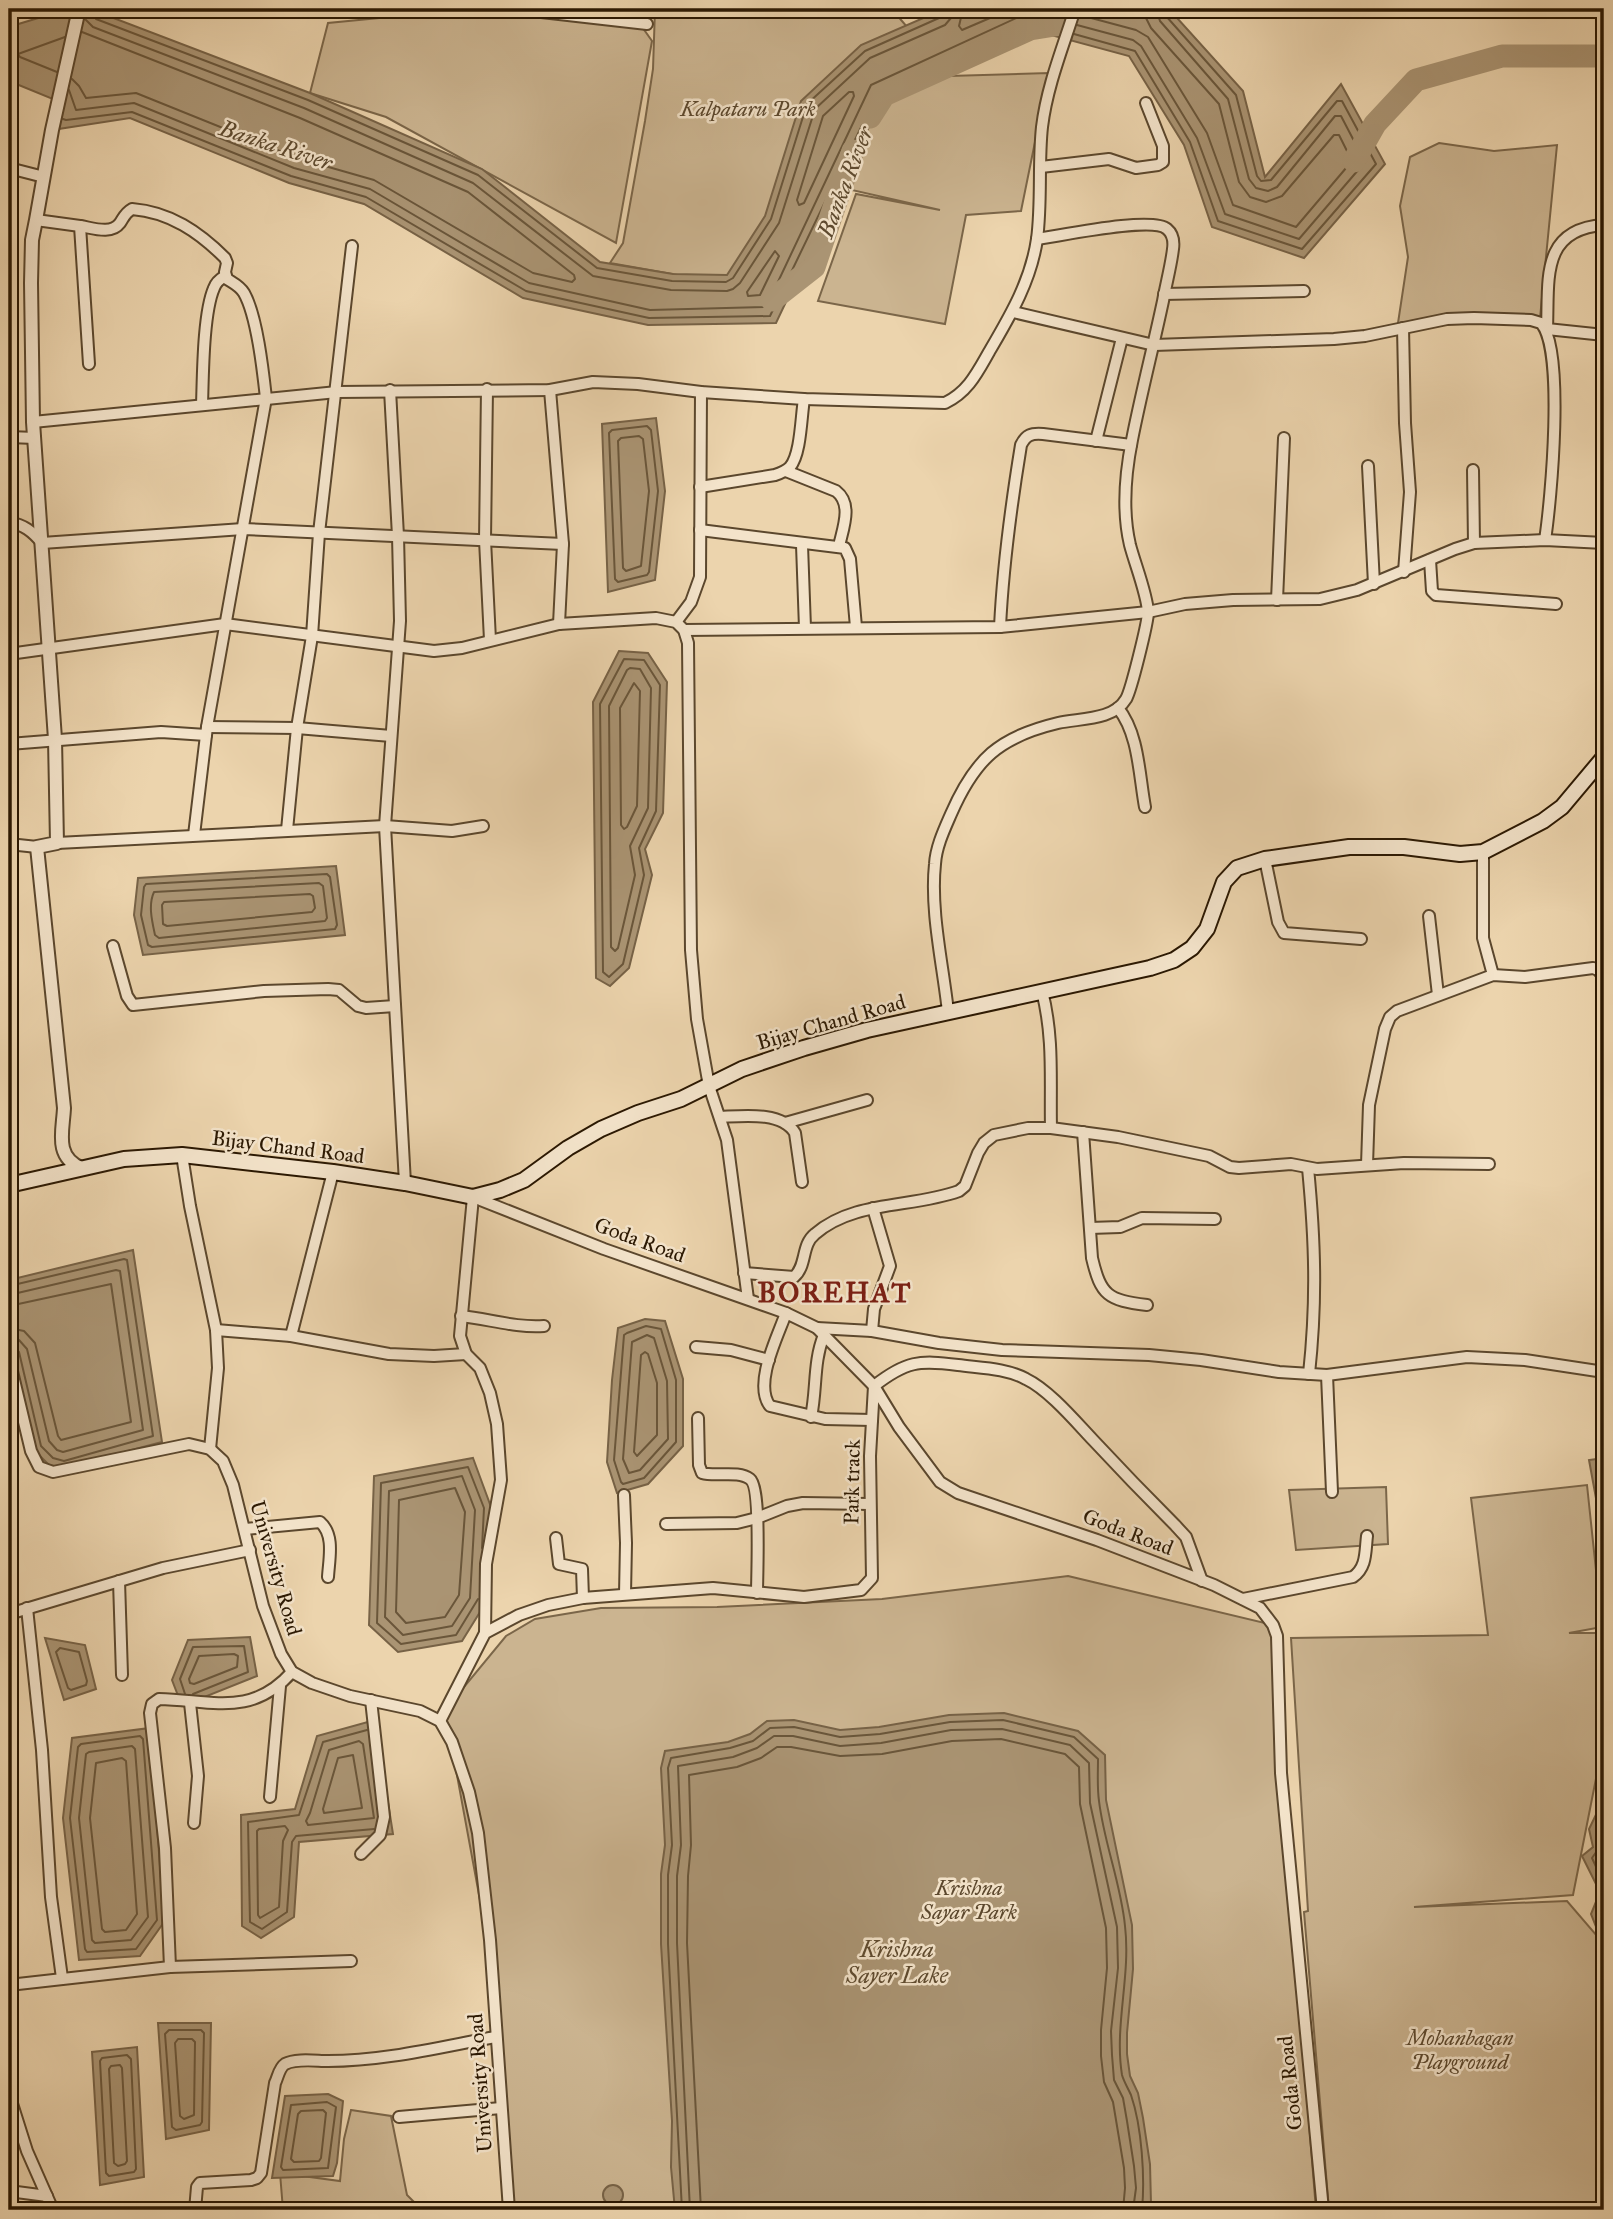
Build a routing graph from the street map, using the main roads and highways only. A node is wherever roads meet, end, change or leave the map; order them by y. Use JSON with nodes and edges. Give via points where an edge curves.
{"nodes":[{"id":1,"x":1604,"y":757,"type":"edge"},
{"id":2,"x":9,"y":1185,"type":"edge"}],
"edges":[{"from":1,"to":2,"type":"main road","name":"Bijay Chand Road","via":[[1562,807],[1483,852],[1374,845],[1265,859],[1237,869],[1224,883],[1207,929],[1192,948],[1174,960],[867,1030],[742,1069],[601,1129],[524,1180],[500,1190],[473,1197],[333,1172],[183,1155],[124,1159]]}]}
